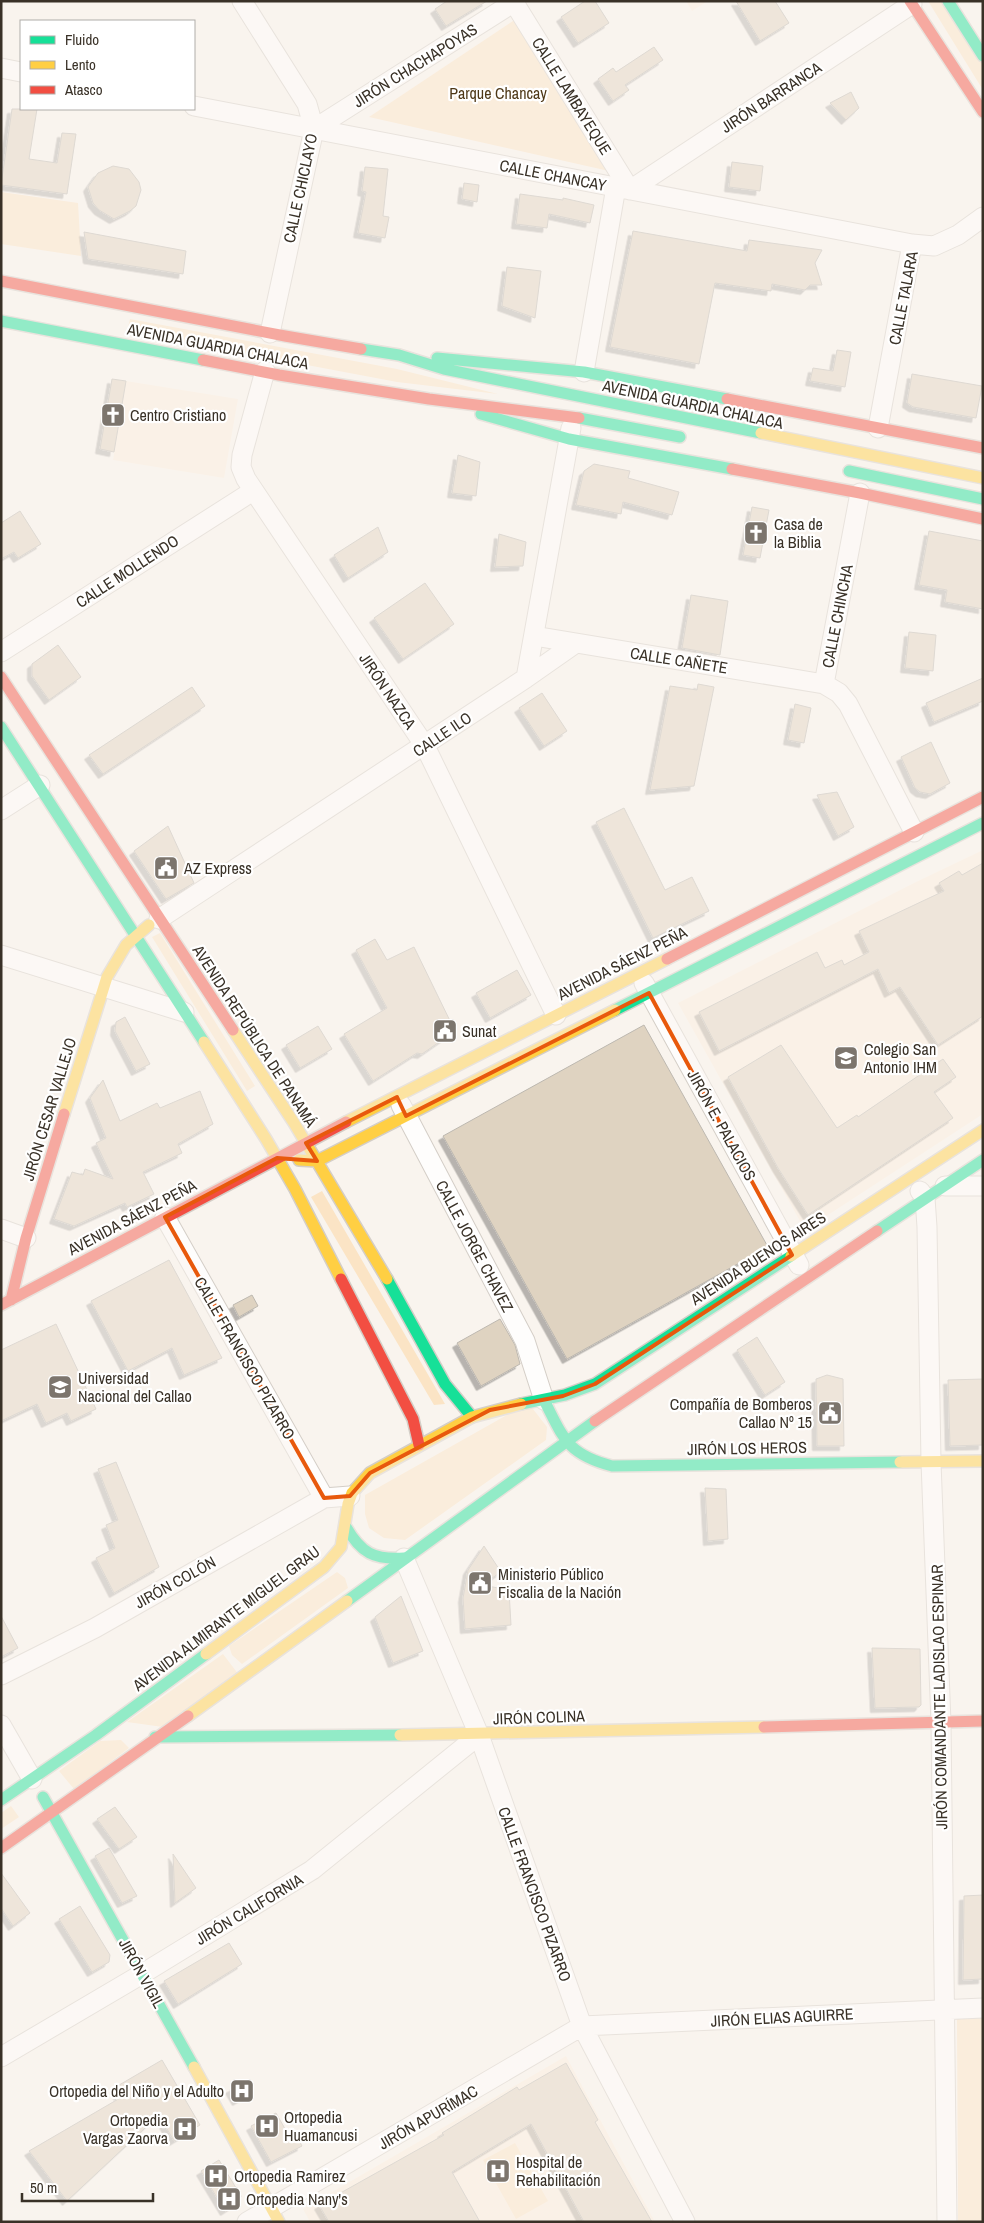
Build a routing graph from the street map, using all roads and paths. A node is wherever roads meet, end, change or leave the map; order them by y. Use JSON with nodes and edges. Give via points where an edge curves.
{"nodes":[{"id":1,"x":242,"y":1,"type":"edge"},
{"id":2,"x":948,"y":1,"type":"edge"},
{"id":3,"x":514,"y":2,"type":"edge"},
{"id":4,"x":911,"y":2,"type":"edge"},
{"id":5,"x":983,"y":56,"type":"edge"},
{"id":6,"x":1,"y":68,"type":"edge"},
{"id":7,"x":20,"y":72,"type":"edge"},
{"id":8,"x":195,"y":106,"type":"edge"},
{"id":9,"x":983,"y":112,"type":"edge"},
{"id":10,"x":314,"y":129,"type":"junction"},
{"id":11,"x":623,"y":188,"type":"junction"},
{"id":12,"x":983,"y":217,"type":"edge"},
{"id":13,"x":912,"y":244,"type":"junction"},
{"id":14,"x":1,"y":281,"type":"edge"},
{"id":15,"x":118,"y":303,"type":"junction"},
{"id":16,"x":1,"y":321,"type":"edge"},
{"id":17,"x":270,"y":333,"type":"junction"},
{"id":18,"x":110,"y":342,"type":"junction"},
{"id":19,"x":399,"y":355,"type":"junction"},
{"id":20,"x":265,"y":371,"type":"junction"},
{"id":21,"x":584,"y":372,"type":"junction"},
{"id":22,"x":429,"y":399,"type":"junction"},
{"id":23,"x":574,"y":417,"type":"junction"},
{"id":24,"x":878,"y":428,"type":"junction"},
{"id":25,"x":569,"y":438,"type":"junction"},
{"id":26,"x":688,"y":439,"type":"dead end"},
{"id":27,"x":983,"y":448,"type":"edge"},
{"id":28,"x":840,"y":470,"type":"dead end"},
{"id":29,"x":983,"y":478,"type":"edge"},
{"id":30,"x":253,"y":491,"type":"junction"},
{"id":31,"x":860,"y":493,"type":"junction"},
{"id":32,"x":983,"y":499,"type":"edge"},
{"id":33,"x":983,"y":519,"type":"edge"},
{"id":34,"x":534,"y":636,"type":"junction"},
{"id":35,"x":576,"y":643,"type":"junction"},
{"id":36,"x":1,"y":652,"type":"edge"},
{"id":37,"x":1,"y":677,"type":"edge"},
{"id":38,"x":526,"y":678,"type":"junction"},
{"id":39,"x":824,"y":684,"type":"junction"},
{"id":40,"x":1,"y":727,"type":"edge"},
{"id":41,"x":425,"y":746,"type":"junction"},
{"id":42,"x":40,"y":785,"type":"junction"},
{"id":43,"x":983,"y":797,"type":"edge"},
{"id":44,"x":1,"y":810,"type":"edge"},
{"id":45,"x":983,"y":823,"type":"edge"},
{"id":46,"x":914,"y":832,"type":"junction"},
{"id":47,"x":159,"y":919,"type":"junction"},
{"id":48,"x":134,"y":935,"type":"junction"},
{"id":49,"x":1,"y":955,"type":"edge"},
{"id":50,"x":639,"y":972,"type":"junction"},
{"id":51,"x":103,"y":987,"type":"junction"},
{"id":52,"x":649,"y":992,"type":"junction"},
{"id":53,"x":184,"y":1012,"type":"junction"},
{"id":54,"x":556,"y":1015,"type":"junction"},
{"id":55,"x":396,"y":1097,"type":"junction"},
{"id":56,"x":406,"y":1116,"type":"junction"},
{"id":57,"x":983,"y":1130,"type":"edge"},
{"id":58,"x":306,"y":1143,"type":"junction"},
{"id":59,"x":277,"y":1158,"type":"junction"},
{"id":60,"x":983,"y":1160,"type":"edge"},
{"id":61,"x":317,"y":1161,"type":"junction"},
{"id":62,"x":930,"y":1165,"type":"junction"},
{"id":63,"x":912,"y":1177,"type":"junction"},
{"id":64,"x":944,"y":1186,"type":"junction"},
{"id":65,"x":983,"y":1186,"type":"edge"},
{"id":66,"x":925,"y":1198,"type":"junction"},
{"id":67,"x":165,"y":1218,"type":"junction"},
{"id":68,"x":1,"y":1229,"type":"edge"},
{"id":69,"x":26,"y":1238,"type":"junction"},
{"id":70,"x":792,"y":1255,"type":"junction"},
{"id":71,"x":807,"y":1277,"type":"junction"},
{"id":72,"x":6,"y":1303,"type":"edge"},
{"id":73,"x":544,"y":1400,"type":"junction"},
{"id":74,"x":472,"y":1417,"type":"junction"},
{"id":75,"x":567,"y":1440,"type":"junction"},
{"id":76,"x":419,"y":1445,"type":"junction"},
{"id":77,"x":983,"y":1461,"type":"edge"},
{"id":78,"x":931,"y":1462,"type":"junction"},
{"id":79,"x":350,"y":1496,"type":"junction"},
{"id":80,"x":324,"y":1498,"type":"junction"},
{"id":81,"x":346,"y":1527,"type":"junction"},
{"id":82,"x":404,"y":1558,"type":"junction"},
{"id":83,"x":238,"y":1664,"type":"dead end"},
{"id":84,"x":254,"y":1668,"type":"junction"},
{"id":85,"x":1,"y":1675,"type":"edge"},
{"id":86,"x":219,"y":1694,"type":"junction"},
{"id":87,"x":217,"y":1709,"type":"dead end"},
{"id":88,"x":983,"y":1722,"type":"edge"},
{"id":89,"x":941,"y":1723,"type":"junction"},
{"id":90,"x":221,"y":1724,"type":"dead end"},
{"id":91,"x":1,"y":1725,"type":"edge"},
{"id":92,"x":96,"y":1735,"type":"junction"},
{"id":93,"x":479,"y":1735,"type":"junction"},
{"id":94,"x":114,"y":1736,"type":"dead end"},
{"id":95,"x":230,"y":1736,"type":"junction"},
{"id":96,"x":140,"y":1737,"type":"dead end"},
{"id":97,"x":158,"y":1738,"type":"junction"},
{"id":98,"x":32,"y":1779,"type":"junction"},
{"id":99,"x":1,"y":1800,"type":"edge"},
{"id":100,"x":52,"y":1812,"type":"junction"},
{"id":101,"x":1,"y":1848,"type":"edge"},
{"id":102,"x":142,"y":1974,"type":"junction"},
{"id":103,"x":983,"y":2008,"type":"edge"},
{"id":104,"x":945,"y":2010,"type":"junction"},
{"id":105,"x":582,"y":2026,"type":"junction"},
{"id":106,"x":1,"y":2057,"type":"edge"},
{"id":107,"x":275,"y":2215,"type":"edge"},
{"id":108,"x":247,"y":2222,"type":"edge"},
{"id":109,"x":685,"y":2222,"type":"edge"},
{"id":110,"x":947,"y":2222,"type":"edge"}],
"edges":[{"from":1,"to":10,"type":"street","name":"CALLE CHICLAYO","via":[[307,104]]},
{"from":2,"to":5,"type":"main road"},
{"from":3,"to":10,"type":"street","name":"JIRÓN CHACHAPOYAS"},
{"from":3,"to":11,"type":"street","name":"CALLE LAMBAYEQUE"},
{"from":4,"to":9,"type":"main road"},
{"from":4,"to":11,"type":"street","name":"JIRÓN BARRANCA"},
{"from":6,"to":7,"type":"street"},
{"from":8,"to":10,"type":"street","name":"CALLE CHANCAY"},
{"from":10,"to":11,"type":"street","name":"CALLE CHANCAY"},
{"from":10,"to":17,"type":"street","name":"CALLE CHICLAYO"},
{"from":11,"to":13,"type":"street","name":"CALLE CHANCAY"},
{"from":11,"to":21,"type":"street"},
{"from":12,"to":13,"type":"street","name":"CALLE TALARA","via":[[958,235],[934,246]]},
{"from":13,"to":24,"type":"street","name":"CALLE TALARA"},
{"from":14,"to":15,"type":"main road","name":"AVENIDA GUARDIA CHALACA"},
{"from":15,"to":17,"type":"main road","name":"AVENIDA GUARDIA CHALACA"},
{"from":15,"to":18,"type":"main road"},
{"from":16,"to":18,"type":"main road","name":"AVENIDA GUARDIA CHALACA"},
{"from":17,"to":19,"type":"main road","name":"AVENIDA GUARDIA CHALACA"},
{"from":18,"to":20,"type":"main road","name":"AVENIDA GUARDIA CHALACA"},
{"from":19,"to":21,"type":"main road","name":"AVENIDA GUARDIA CHALACA"},
{"from":19,"to":29,"type":"main road","name":"AVENIDA GUARDIA CHALACA","via":[[444,369]]},
{"from":20,"to":22,"type":"main road","name":"AVENIDA GUARDIA CHALACA"},
{"from":20,"to":30,"type":"street","name":"JIRÓN NAZCA","via":[[242,455],[241,467]]},
{"from":21,"to":24,"type":"main road","name":"AVENIDA GUARDIA CHALACA"},
{"from":22,"to":23,"type":"main road","name":"AVENIDA GUARDIA CHALACA"},
{"from":22,"to":25,"type":"main road","name":"AVENIDA GUARDIA CHALACA"},
{"from":23,"to":25,"type":"street"},
{"from":23,"to":26,"type":"main road","name":"AVENIDA GUARDIA CHALACA"},
{"from":24,"to":27,"type":"main road","name":"AVENIDA GUARDIA CHALACA"},
{"from":25,"to":31,"type":"main road","name":"AVENIDA GUARDIA CHALACA"},
{"from":25,"to":34,"type":"street"},
{"from":28,"to":32,"type":"main road"},
{"from":30,"to":36,"type":"street","name":"CALLE MOLLENDO"},
{"from":30,"to":41,"type":"street","name":"JIRÓN NAZCA"},
{"from":31,"to":33,"type":"main road","name":"AVENIDA GUARDIA CHALACA"},
{"from":31,"to":39,"type":"street","name":"CALLE CHINCHA"},
{"from":34,"to":35,"type":"street","name":"CALLE CAÑETE"},
{"from":34,"to":38,"type":"street"},
{"from":35,"to":38,"type":"street","name":"CALLE ILO"},
{"from":35,"to":39,"type":"street","name":"CALLE CAÑETE"},
{"from":37,"to":47,"type":"main road","name":"AVENIDA REPÚBLICA DE PANAMÁ"},
{"from":38,"to":41,"type":"street","name":"CALLE ILO"},
{"from":39,"to":46,"type":"street","name":"CALLE CHINCHA","via":[[839,693],[848,704]]},
{"from":40,"to":42,"type":"main road"},
{"from":41,"to":47,"type":"street","name":"CALLE ILO"},
{"from":41,"to":54,"type":"street","name":"JIRÓN NAZCA"},
{"from":42,"to":44,"type":"street"},
{"from":42,"to":48,"type":"main road"},
{"from":43,"to":46,"type":"main road","name":"AVENIDA SÁENZ PEÑA"},
{"from":45,"to":52,"type":"main road"},
{"from":46,"to":50,"type":"main road","name":"AVENIDA SÁENZ PEÑA"},
{"from":47,"to":48,"type":"main road","name":"CALLE ILO"},
{"from":47,"to":58,"type":"main road","name":"AVENIDA REPÚBLICA DE PANAMÁ"},
{"from":48,"to":51,"type":"main road","name":"JIRÓN CESAR VALLEJO","via":[[115,958]]},
{"from":48,"to":53,"type":"main road"},
{"from":49,"to":51,"type":"street"},
{"from":50,"to":52,"type":"street","name":"JIRÓN E. PALACIOS"},
{"from":50,"to":54,"type":"main road","name":"AVENIDA SÁENZ PEÑA"},
{"from":51,"to":53,"type":"street"},
{"from":51,"to":69,"type":"main road","name":"JIRÓN CESAR VALLEJO"},
{"from":52,"to":56,"type":"main road"},
{"from":52,"to":70,"type":"street","name":"JIRÓN E. PALACIOS"},
{"from":53,"to":59,"type":"main road"},
{"from":54,"to":55,"type":"main road","name":"AVENIDA SÁENZ PEÑA"},
{"from":55,"to":56,"type":"street","name":"CALLE JORGE CHAVEZ"},
{"from":55,"to":58,"type":"main road","name":"AVENIDA SÁENZ PEÑA"},
{"from":56,"to":61,"type":"main road"},
{"from":56,"to":73,"type":"street","name":"CALLE JORGE CHAVEZ","via":[[525,1341]]},
{"from":57,"to":62,"type":"main road","name":"AVENIDA BUENOS AIRES"},
{"from":58,"to":59,"type":"main road","name":"AVENIDA SÁENZ PEÑA"},
{"from":58,"to":61,"type":"main road","name":"AVENIDA REPÚBLICA DE PANAMÁ"},
{"from":59,"to":61,"type":"main road"},
{"from":59,"to":67,"type":"main road","name":"AVENIDA SÁENZ PEÑA"},
{"from":59,"to":76,"type":"main road","via":[[413,1419]]},
{"from":60,"to":64,"type":"main road"},
{"from":61,"to":74,"type":"main road","name":"AVENIDA REPÚBLICA DE PANAMÁ","via":[[445,1384]]},
{"from":62,"to":63,"type":"main road","name":"AVENIDA BUENOS AIRES"},
{"from":62,"to":64,"type":"street"},
{"from":63,"to":66,"type":"street"},
{"from":63,"to":70,"type":"main road","name":"AVENIDA BUENOS AIRES"},
{"from":64,"to":65,"type":"street"},
{"from":64,"to":66,"type":"main road"},
{"from":66,"to":71,"type":"main road"},
{"from":66,"to":78,"type":"street","name":"JIRÓN COMANDANTE LADISLAO ESPINAR"},
{"from":67,"to":72,"type":"main road","name":"AVENIDA SÁENZ PEÑA"},
{"from":67,"to":80,"type":"street","name":"CALLE FRANCISCO PIZARRO"},
{"from":68,"to":69,"type":"street"},
{"from":69,"to":72,"type":"main road","name":"JIRÓN CESAR VALLEJO"},
{"from":70,"to":71,"type":"street","name":"JIRÓN E. PALACIOS"},
{"from":70,"to":73,"type":"main road","name":"AVENIDA BUENOS AIRES","via":[[594,1384]]},
{"from":71,"to":75,"type":"main road"},
{"from":73,"to":74,"type":"main road","name":"AVENIDA ALMIRANTE MIGUEL GRAU","via":[[490,1410]]},
{"from":73,"to":75,"type":"main road","name":"JIRÓN LOS HEROS"},
{"from":74,"to":76,"type":"main road","name":"AVENIDA ALMIRANTE MIGUEL GRAU"},
{"from":75,"to":78,"type":"main road","name":"JIRÓN LOS HEROS","via":[[577,1453],[591,1461],[612,1466]]},
{"from":75,"to":82,"type":"main road"},
{"from":76,"to":79,"type":"main road","name":"AVENIDA ALMIRANTE MIGUEL GRAU","via":[[370,1473],[357,1484]]},
{"from":77,"to":78,"type":"main road","name":"JIRÓN LOS HEROS"},
{"from":78,"to":89,"type":"street","name":"JIRÓN COMANDANTE LADISLAO ESPINAR"},
{"from":79,"to":80,"type":"street","name":"JIRÓN COLÓN"},
{"from":79,"to":81,"type":"main road","name":"AVENIDA ALMIRANTE MIGUEL GRAU"},
{"from":80,"to":85,"type":"street","name":"JIRÓN COLÓN","via":[[95,1628]]},
{"from":81,"to":82,"type":"main road","via":[[354,1543],[368,1554],[386,1560]]},
{"from":81,"to":92,"type":"main road","name":"AVENIDA ALMIRANTE MIGUEL GRAU","via":[[338,1553],[324,1567],[227,1645]]},
{"from":82,"to":84,"type":"main road"},
{"from":82,"to":93,"type":"street","name":"CALLE FRANCISCO PIZARRO"},
{"from":83,"to":84,"type":"main road"},
{"from":84,"to":86,"type":"main road"},
{"from":86,"to":87,"type":"main road"},
{"from":86,"to":97,"type":"main road"},
{"from":88,"to":89,"type":"main road","name":"JIRÓN COLINA"},
{"from":89,"to":93,"type":"main road","name":"JIRÓN COLINA"},
{"from":89,"to":104,"type":"street","name":"JIRÓN COMANDANTE LADISLAO ESPINAR"},
{"from":90,"to":95,"type":"main road"},
{"from":91,"to":98,"type":"street","name":"JIRÓN VIGIL"},
{"from":92,"to":94,"type":"main road"},
{"from":92,"to":98,"type":"main road","name":"AVENIDA ALMIRANTE MIGUEL GRAU"},
{"from":93,"to":95,"type":"main road","name":"JIRÓN COLINA"},
{"from":93,"to":102,"type":"street","name":"JIRÓN CALIFORNIA","via":[[312,1870]]},
{"from":93,"to":105,"type":"street","name":"CALLE FRANCISCO PIZARRO"},
{"from":95,"to":97,"type":"main road","name":"JIRÓN COLINA"},
{"from":96,"to":97,"type":"main road","name":"JIRÓN COLINA"},
{"from":97,"to":100,"type":"main road"},
{"from":98,"to":99,"type":"main road","name":"AVENIDA ALMIRANTE MIGUEL GRAU"},
{"from":98,"to":100,"type":"main road","name":"JIRÓN VIGIL"},
{"from":100,"to":101,"type":"main road"},
{"from":100,"to":102,"type":"main road","name":"JIRÓN VIGIL"},
{"from":102,"to":106,"type":"street","name":"JIRÓN CALIFORNIA"},
{"from":102,"to":107,"type":"main road","name":"JIRÓN VIGIL"},
{"from":103,"to":104,"type":"street","name":"JIRÓN ELIAS AGUIRRE"},
{"from":104,"to":105,"type":"street","name":"JIRÓN ELIAS AGUIRRE"},
{"from":104,"to":110,"type":"street","name":"JIRÓN COMANDANTE LADISLAO ESPINAR"},
{"from":105,"to":107,"type":"street","name":"JIRÓN APURÍMAC"},
{"from":105,"to":109,"type":"street","name":"CALLE FRANCISCO PIZARRO"},
{"from":107,"to":108,"type":"street","name":"JIRÓN APURÍMAC"}]}
